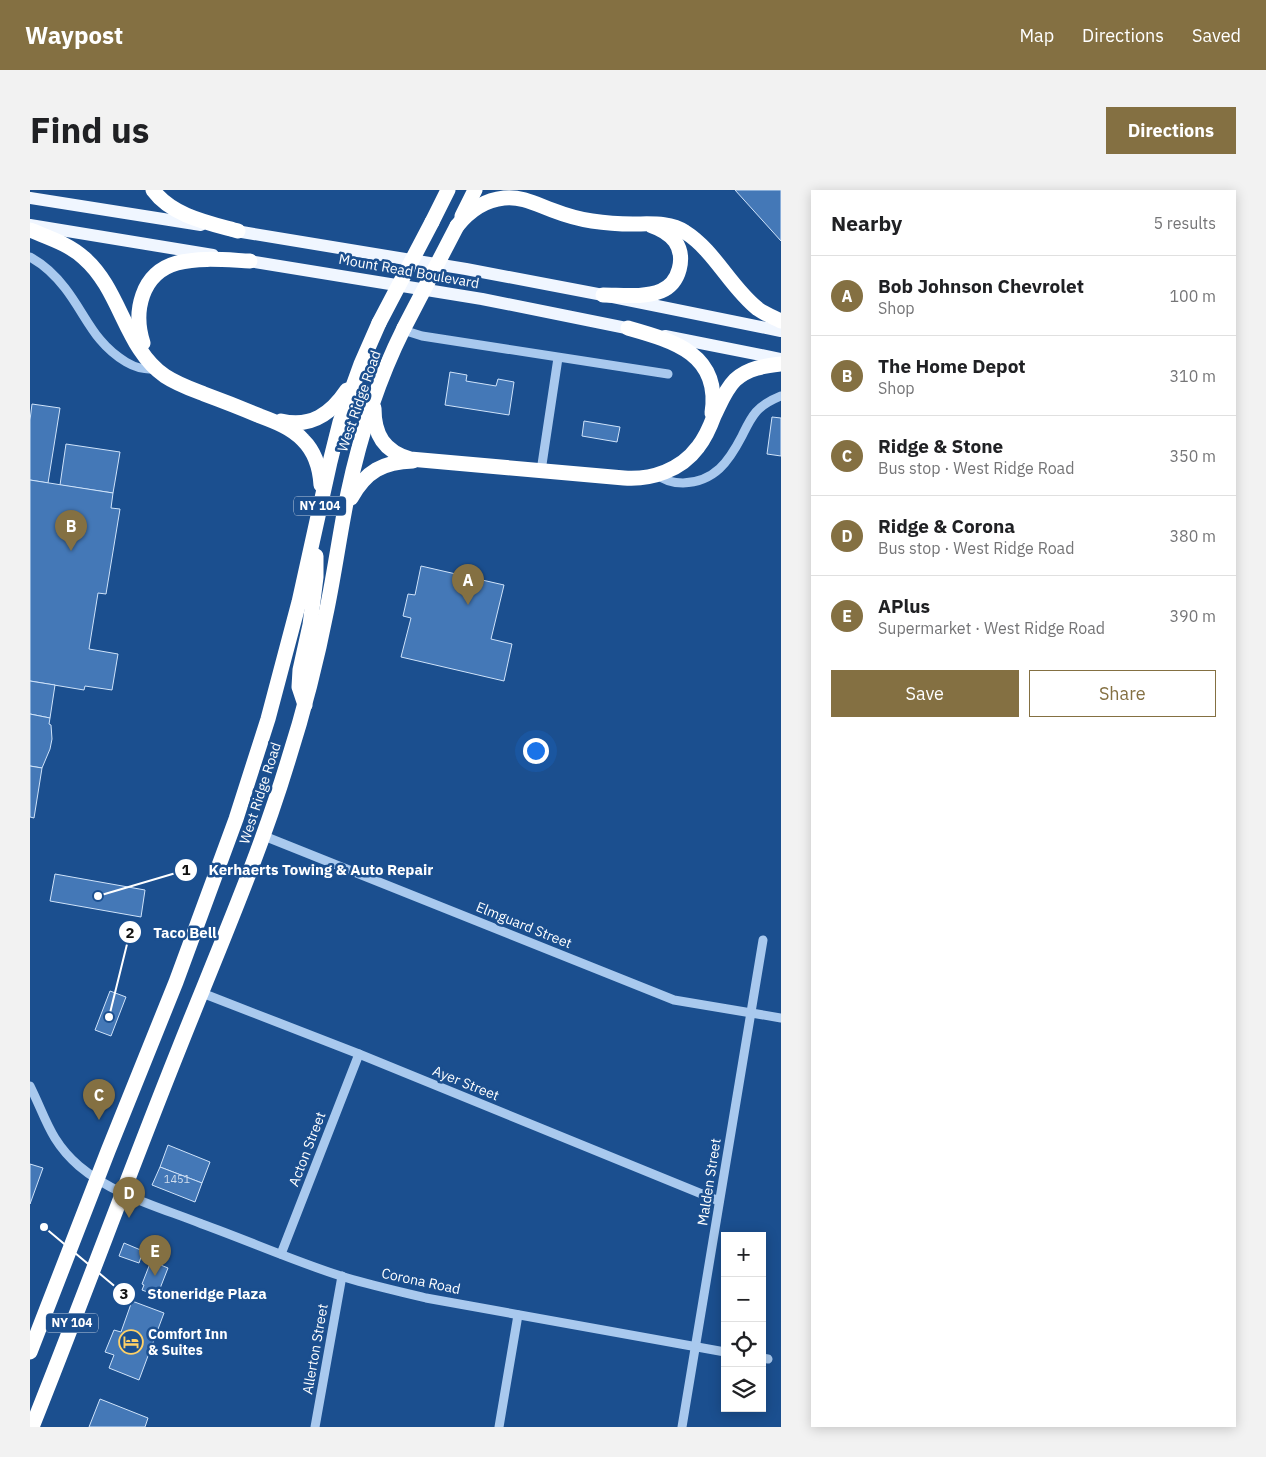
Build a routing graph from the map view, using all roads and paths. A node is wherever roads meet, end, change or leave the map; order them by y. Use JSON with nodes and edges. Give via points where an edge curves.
{"nodes":[{"id":1,"x":153,"y":190,"type":"edge"},
{"id":2,"x":448,"y":190,"type":"edge"},
{"id":3,"x":475,"y":190,"type":"edge"},
{"id":4,"x":513,"y":190,"type":"edge"},
{"id":5,"x":30,"y":198,"type":"edge"},
{"id":6,"x":527,"y":200,"type":"junction"},
{"id":7,"x":644,"y":224,"type":"junction"},
{"id":8,"x":30,"y":225,"type":"edge"},
{"id":9,"x":457,"y":226,"type":"junction"},
{"id":10,"x":30,"y":230,"type":"edge"},
{"id":11,"x":238,"y":231,"type":"junction"},
{"id":12,"x":30,"y":257,"type":"edge"},
{"id":13,"x":250,"y":261,"type":"junction"},
{"id":14,"x":603,"y":295,"type":"junction"},
{"id":15,"x":781,"y":321,"type":"edge"},
{"id":16,"x":628,"y":328,"type":"junction"},
{"id":17,"x":403,"y":329,"type":"junction"},
{"id":18,"x":781,"y":331,"type":"edge"},
{"id":19,"x":558,"y":358,"type":"junction"},
{"id":20,"x":781,"y":359,"type":"edge"},
{"id":21,"x":361,"y":364,"type":"junction"},
{"id":22,"x":781,"y":364,"type":"edge"},
{"id":23,"x":156,"y":369,"type":"junction"},
{"id":24,"x":668,"y":374,"type":"dead end"},
{"id":25,"x":379,"y":385,"type":"junction"},
{"id":26,"x":781,"y":396,"type":"edge"},
{"id":27,"x":266,"y":418,"type":"junction"},
{"id":28,"x":708,"y":431,"type":"junction"},
{"id":29,"x":423,"y":461,"type":"junction"},
{"id":30,"x":541,"y":471,"type":"junction"},
{"id":31,"x":658,"y":475,"type":"junction"},
{"id":32,"x":321,"y":501,"type":"junction"},
{"id":33,"x":344,"y":516,"type":"junction"},
{"id":34,"x":315,"y":529,"type":"junction"},
{"id":35,"x":305,"y":705,"type":"junction"},
{"id":36,"x":264,"y":836,"type":"junction"},
{"id":37,"x":763,"y":940,"type":"dead end"},
{"id":38,"x":202,"y":993,"type":"junction"},
{"id":39,"x":750,"y":1013,"type":"junction"},
{"id":40,"x":781,"y":1018,"type":"edge"},
{"id":41,"x":359,"y":1054,"type":"junction"},
{"id":42,"x":30,"y":1086,"type":"edge"},
{"id":43,"x":97,"y":1179,"type":"junction"},
{"id":44,"x":123,"y":1193,"type":"junction"},
{"id":45,"x":719,"y":1201,"type":"junction"},
{"id":46,"x":281,"y":1254,"type":"junction"},
{"id":47,"x":342,"y":1276,"type":"junction"},
{"id":48,"x":518,"y":1315,"type":"junction"},
{"id":49,"x":696,"y":1347,"type":"junction"},
{"id":50,"x":721,"y":1351,"type":"edge"},
{"id":51,"x":30,"y":1352,"type":"edge"},
{"id":52,"x":32,"y":1427,"type":"edge"},
{"id":53,"x":315,"y":1427,"type":"edge"},
{"id":54,"x":499,"y":1427,"type":"edge"},
{"id":55,"x":682,"y":1427,"type":"edge"}],
"edges":[{"from":1,"to":11,"type":"highway","via":[[175,209]]},
{"from":2,"to":21,"type":"highway","name":"West Ridge Road","number":"NY 104","bridge":true},
{"from":3,"to":9,"type":"highway","name":"West Ridge Road","number":"NY 104"},
{"from":4,"to":6,"type":"highway"},
{"from":5,"to":11,"type":"main road","name":"Mount Read Boulevard"},
{"from":6,"to":7,"type":"highway","via":[[583,219]]},
{"from":6,"to":9,"type":"highway","via":[[509,198],[486,202]]},
{"from":7,"to":14,"type":"highway","via":[[663,231],[676,243],[681,263],[676,277],[667,288],[655,293]]},
{"from":7,"to":15,"type":"highway","via":[[668,225],[688,234],[708,252],[752,304]]},
{"from":8,"to":13,"type":"main road","name":"Mount Read Boulevard"},
{"from":9,"to":17,"type":"highway","name":"West Ridge Road","number":"NY 104","bridge":true},
{"from":10,"to":23,"type":"highway","via":[[69,247],[90,264],[107,287],[140,349]]},
{"from":11,"to":14,"type":"main road","name":"Mount Read Boulevard"},
{"from":12,"to":23,"type":"street","via":[[52,273],[95,334],[112,352],[140,369]]},
{"from":13,"to":16,"type":"main road","name":"Mount Read Boulevard","via":[[382,281]]},
{"from":13,"to":23,"type":"highway","via":[[182,262],[166,268],[152,280],[142,296],[138,319],[143,344]]},
{"from":14,"to":18,"type":"main road","name":"Mount Read Boulevard"},
{"from":16,"to":20,"type":"main road","name":"Mount Read Boulevard"},
{"from":16,"to":28,"type":"highway","via":[[673,344],[701,362],[713,388]]},
{"from":17,"to":19,"type":"street","via":[[422,336]]},
{"from":17,"to":25,"type":"highway","name":"West Ridge Road","number":"NY 104"},
{"from":19,"to":24,"type":"street"},
{"from":19,"to":30,"type":"street"},
{"from":21,"to":27,"type":"highway","via":[[346,392],[326,414],[296,423]]},
{"from":21,"to":32,"type":"highway","name":"West Ridge Road","number":"NY 104","via":[[340,422]]},
{"from":22,"to":28,"type":"highway","via":[[753,369],[734,381]]},
{"from":23,"to":27,"type":"highway","via":[[181,385]]},
{"from":25,"to":29,"type":"highway","via":[[374,414],[379,436],[404,457]]},
{"from":25,"to":33,"type":"highway","name":"West Ridge Road","number":"NY 104","via":[[358,451]]},
{"from":26,"to":31,"type":"street","via":[[757,411],[731,456],[710,476],[694,482],[681,482]]},
{"from":27,"to":32,"type":"highway","via":[[292,431],[312,451],[320,472]]},
{"from":28,"to":31,"type":"highway","via":[[690,456]]},
{"from":29,"to":30,"type":"highway"},
{"from":29,"to":33,"type":"highway","via":[[394,463],[374,471],[355,491]]},
{"from":30,"to":31,"type":"highway","via":[[630,479]]},
{"from":32,"to":34,"type":"highway","name":"West Ridge Road","number":"NY 104"},
{"from":33,"to":35,"type":"highway","name":"West Ridge Road","number":"NY 104","via":[[327,612]]},
{"from":34,"to":35,"type":"highway","via":[[316,577],[299,687]]},
{"from":34,"to":43,"type":"highway","name":"West Ridge Road","number":"NY 104","via":[[299,602],[248,785],[176,982]]},
{"from":35,"to":36,"type":"highway","name":"West Ridge Road","number":"NY 104"},
{"from":36,"to":38,"type":"highway","name":"West Ridge Road","number":"NY 104"},
{"from":36,"to":39,"type":"street","name":"Elmguard Street","via":[[674,1000]]},
{"from":37,"to":39,"type":"street","name":"Malden Street"},
{"from":38,"to":41,"type":"street","name":"Ayer Street"},
{"from":38,"to":44,"type":"highway","name":"West Ridge Road","number":"NY 104"},
{"from":39,"to":40,"type":"street","name":"Elmguard Street"},
{"from":39,"to":45,"type":"street","name":"Malden Street"},
{"from":41,"to":45,"type":"street","name":"Ayer Street"},
{"from":41,"to":46,"type":"street","name":"Acton Street"},
{"from":42,"to":43,"type":"street","name":"Corona Road","via":[[56,1140],[77,1164]]},
{"from":43,"to":44,"type":"street","name":"Corona Road"},
{"from":43,"to":51,"type":"highway","name":"West Ridge Road","number":"NY 104"},
{"from":44,"to":46,"type":"street","name":"Corona Road"},
{"from":44,"to":52,"type":"highway","name":"West Ridge Road","number":"NY 104"},
{"from":45,"to":49,"type":"street","name":"Malden Street"},
{"from":46,"to":47,"type":"street","name":"Corona Road"},
{"from":47,"to":48,"type":"street","name":"Corona Road","via":[[426,1298]]},
{"from":47,"to":53,"type":"street","name":"Allerton Street"},
{"from":48,"to":49,"type":"street","name":"Corona Road"},
{"from":48,"to":54,"type":"street"},
{"from":49,"to":50,"type":"street","name":"Corona Road"},
{"from":49,"to":55,"type":"street","name":"Malden Street"}]}
